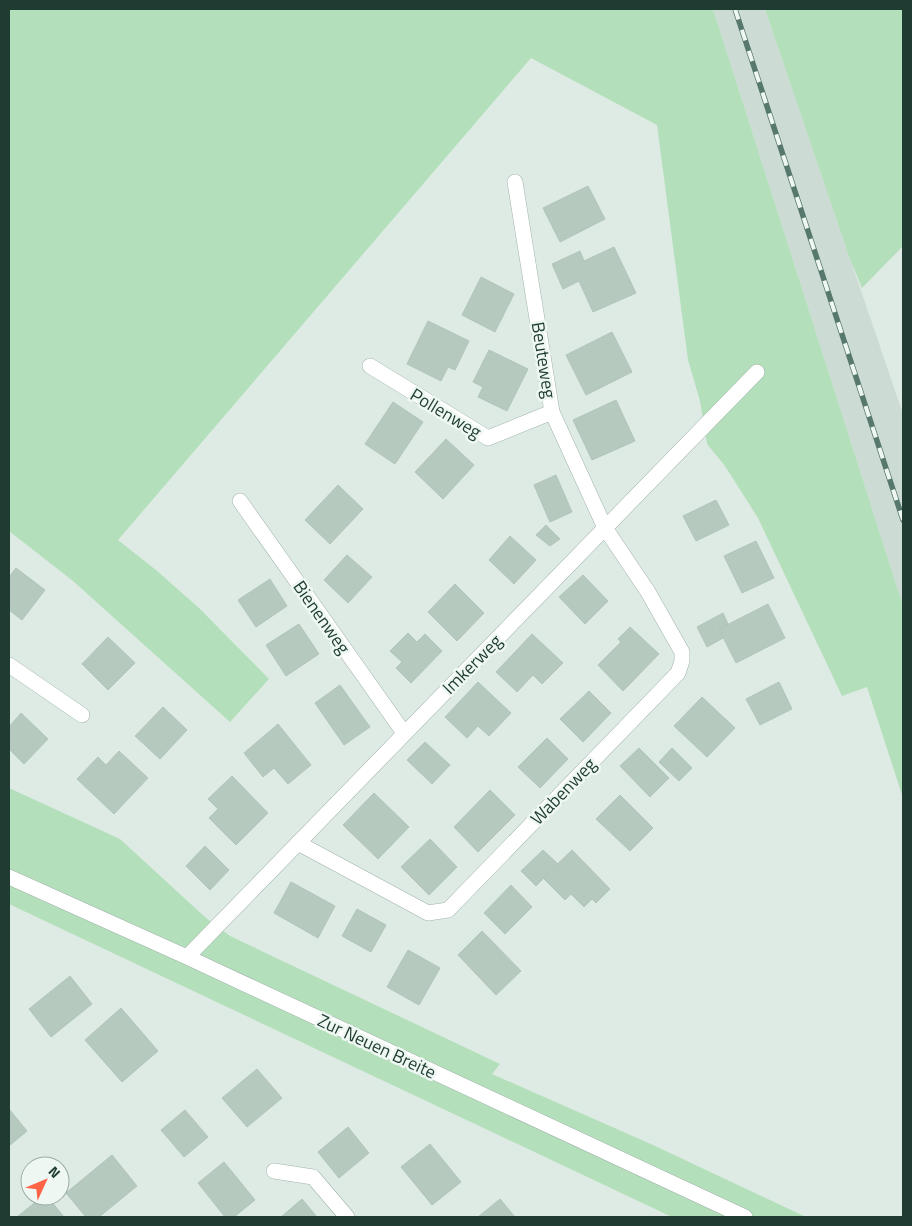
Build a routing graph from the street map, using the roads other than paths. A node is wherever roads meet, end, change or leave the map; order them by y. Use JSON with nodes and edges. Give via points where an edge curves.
{"nodes":[{"id":1,"x":516,"y":182,"type":"dead end"},
{"id":2,"x":370,"y":366,"type":"dead end"},
{"id":3,"x":757,"y":372,"type":"dead end"},
{"id":4,"x":552,"y":412,"type":"junction"},
{"id":5,"x":240,"y":501,"type":"dead end"},
{"id":6,"x":605,"y":528,"type":"junction"},
{"id":7,"x":9,"y":665,"type":"edge"},
{"id":8,"x":82,"y":715,"type":"dead end"},
{"id":9,"x":404,"y":733,"type":"junction"},
{"id":10,"x":298,"y":843,"type":"junction"},
{"id":11,"x":9,"y":877,"type":"edge"},
{"id":12,"x":187,"y":957,"type":"junction"},
{"id":13,"x":274,"y":1171,"type":"dead end"},
{"id":14,"x":347,"y":1217,"type":"edge"},
{"id":15,"x":745,"y":1217,"type":"edge"}],
"edges":[{"from":1,"to":4,"type":"street","name":"Beuteweg"},
{"from":2,"to":4,"type":"street","name":"Pollenweg","via":[[488,438]]},
{"from":3,"to":6,"type":"street","name":"Imkerweg"},
{"from":4,"to":6,"type":"street","name":"Beuteweg"},
{"from":5,"to":9,"type":"street","name":"Bienenweg"},
{"from":6,"to":9,"type":"street","name":"Imkerweg"},
{"from":6,"to":10,"type":"street","name":"Wabenweg","via":[[648,592],[682,652],[678,673],[448,910],[428,913]]},
{"from":7,"to":8,"type":"street"},
{"from":9,"to":10,"type":"street","name":"Imkerweg"},
{"from":10,"to":12,"type":"street","name":"Imkerweg"},
{"from":11,"to":12,"type":"street","name":"Zur Neuen Breite"},
{"from":12,"to":15,"type":"street","name":"Zur Neuen Breite"},
{"from":13,"to":14,"type":"street","via":[[313,1177]]}]}
